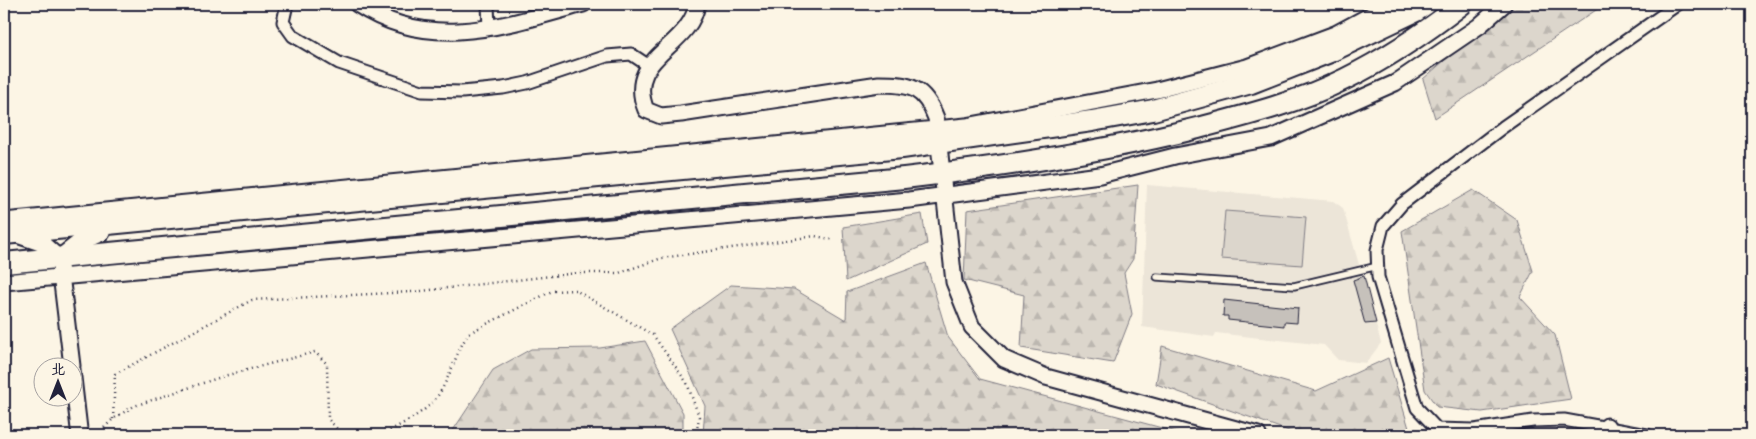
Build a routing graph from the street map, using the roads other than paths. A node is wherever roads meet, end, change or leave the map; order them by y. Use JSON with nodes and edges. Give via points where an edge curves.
{"nodes":[{"id":1,"x":287,"y":4,"type":"edge"},
{"id":2,"x":357,"y":4,"type":"edge"},
{"id":3,"x":488,"y":4,"type":"edge"},
{"id":4,"x":583,"y":4,"type":"edge"},
{"id":5,"x":697,"y":4,"type":"edge"},
{"id":6,"x":1391,"y":4,"type":"edge"},
{"id":7,"x":1426,"y":4,"type":"edge"},
{"id":8,"x":1462,"y":4,"type":"edge"},
{"id":9,"x":1504,"y":4,"type":"edge"},
{"id":10,"x":1678,"y":4,"type":"edge"},
{"id":11,"x":489,"y":29,"type":"junction"},
{"id":12,"x":649,"y":66,"type":"junction"},
{"id":13,"x":938,"y":136,"type":"junction"},
{"id":14,"x":943,"y":174,"type":"junction"},
{"id":15,"x":945,"y":196,"type":"junction"},
{"id":16,"x":282,"y":207,"type":"junction"},
{"id":17,"x":7,"y":230,"type":"edge"},
{"id":18,"x":102,"y":233,"type":"joint"},
{"id":19,"x":4,"y":263,"type":"edge"},
{"id":20,"x":1378,"y":266,"type":"junction"},
{"id":21,"x":60,"y":267,"type":"junction"},
{"id":22,"x":1158,"y":278,"type":"dead end"},
{"id":23,"x":4,"y":282,"type":"edge"},
{"id":24,"x":71,"y":356,"type":"edge"},
{"id":25,"x":77,"y":406,"type":"edge"},
{"id":26,"x":1602,"y":431,"type":"edge"},
{"id":27,"x":80,"y":432,"type":"edge"},
{"id":28,"x":1258,"y":435,"type":"edge"},
{"id":29,"x":1647,"y":435,"type":"edge"}],
"edges":[{"from":1,"to":12,"type":"street","via":[[283,22],[293,36],[339,63],[422,91],[503,88],[607,56],[631,54]]},
{"from":2,"to":11,"type":"street","via":[[372,13],[413,27],[449,32]]},
{"from":3,"to":11,"type":"street"},
{"from":4,"to":11,"type":"street"},
{"from":5,"to":12,"type":"street","via":[[691,21]]},
{"from":6,"to":13,"type":"street","via":[[1334,34],[1247,67]]},
{"from":7,"to":13,"type":"highway","via":[[1330,52],[1251,83],[1153,110]]},
{"from":8,"to":14,"type":"highway","via":[[1429,29],[1345,80],[1265,111],[1098,151]]},
{"from":9,"to":15,"type":"street","via":[[1480,26],[1395,83],[1271,138],[1175,156],[1100,175]]},
{"from":10,"to":20,"type":"street","via":[[1503,127],[1402,204],[1383,226],[1377,250]]},
{"from":12,"to":13,"type":"street","via":[[641,79],[640,96],[646,110],[660,116],[879,84],[898,84],[917,90],[929,100]]},
{"from":13,"to":14,"type":"street"},
{"from":13,"to":16,"type":"highway"},
{"from":13,"to":17,"type":"street"},
{"from":14,"to":15,"type":"street"},
{"from":14,"to":21,"type":"highway"},
{"from":15,"to":21,"type":"street"},
{"from":15,"to":28,"type":"street","via":[[954,282],[972,327],[1004,359],[1046,377]]},
{"from":16,"to":17,"type":"highway"},
{"from":16,"to":18,"type":"highway","via":[[217,222]]},
{"from":17,"to":21,"type":"street","via":[[43,244]]},
{"from":18,"to":21,"type":"street","via":[[78,243]]},
{"from":19,"to":21,"type":"highway"},
{"from":20,"to":22,"type":"lane","via":[[1294,286]]},
{"from":20,"to":26,"type":"street","via":[[1378,277],[1417,408],[1438,429],[1474,430],[1564,420]]},
{"from":21,"to":23,"type":"street"},
{"from":21,"to":24,"type":"street"},
{"from":25,"to":27,"type":"street"},
{"from":26,"to":29,"type":"street"}]}
